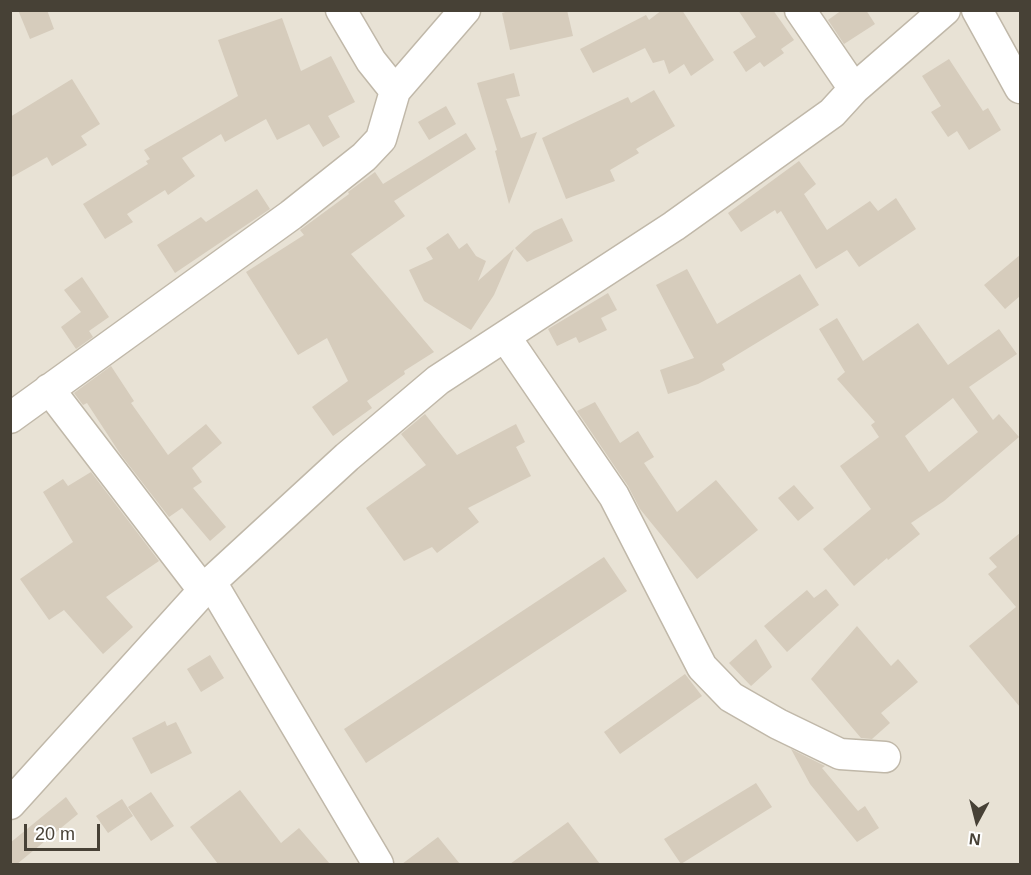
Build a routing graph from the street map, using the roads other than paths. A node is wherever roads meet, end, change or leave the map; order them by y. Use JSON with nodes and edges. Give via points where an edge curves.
{"nodes":[{"id":1,"x":341,"y":10,"type":"edge"},
{"id":2,"x":465,"y":10,"type":"edge"},
{"id":3,"x":800,"y":10,"type":"edge"},
{"id":4,"x":945,"y":10,"type":"edge"},
{"id":5,"x":977,"y":10,"type":"edge"},
{"id":6,"x":1020,"y":88,"type":"edge"},
{"id":7,"x":854,"y":89,"type":"junction"},
{"id":8,"x":395,"y":91,"type":"junction"},
{"id":9,"x":506,"y":338,"type":"junction"},
{"id":10,"x":49,"y":389,"type":"junction"},
{"id":11,"x":10,"y":418,"type":"edge"},
{"id":12,"x":207,"y":586,"type":"junction"},
{"id":13,"x":885,"y":757,"type":"dead end"},
{"id":14,"x":10,"y":804,"type":"edge"},
{"id":15,"x":378,"y":864,"type":"edge"}],
"edges":[{"from":1,"to":8,"type":"street","via":[[370,61]]},
{"from":2,"to":8,"type":"street"},
{"from":3,"to":7,"type":"street"},
{"from":4,"to":7,"type":"street"},
{"from":5,"to":6,"type":"street"},
{"from":7,"to":9,"type":"street","via":[[832,113],[684,219]]},
{"from":8,"to":10,"type":"street","via":[[381,139],[364,157],[291,215]]},
{"from":9,"to":12,"type":"street","via":[[438,380],[347,457]]},
{"from":9,"to":13,"type":"street","via":[[614,496],[702,667],[731,696],[778,724],[840,754]]},
{"from":10,"to":11,"type":"street"},
{"from":10,"to":12,"type":"street"},
{"from":12,"to":14,"type":"street"},
{"from":12,"to":15,"type":"street"}]}
